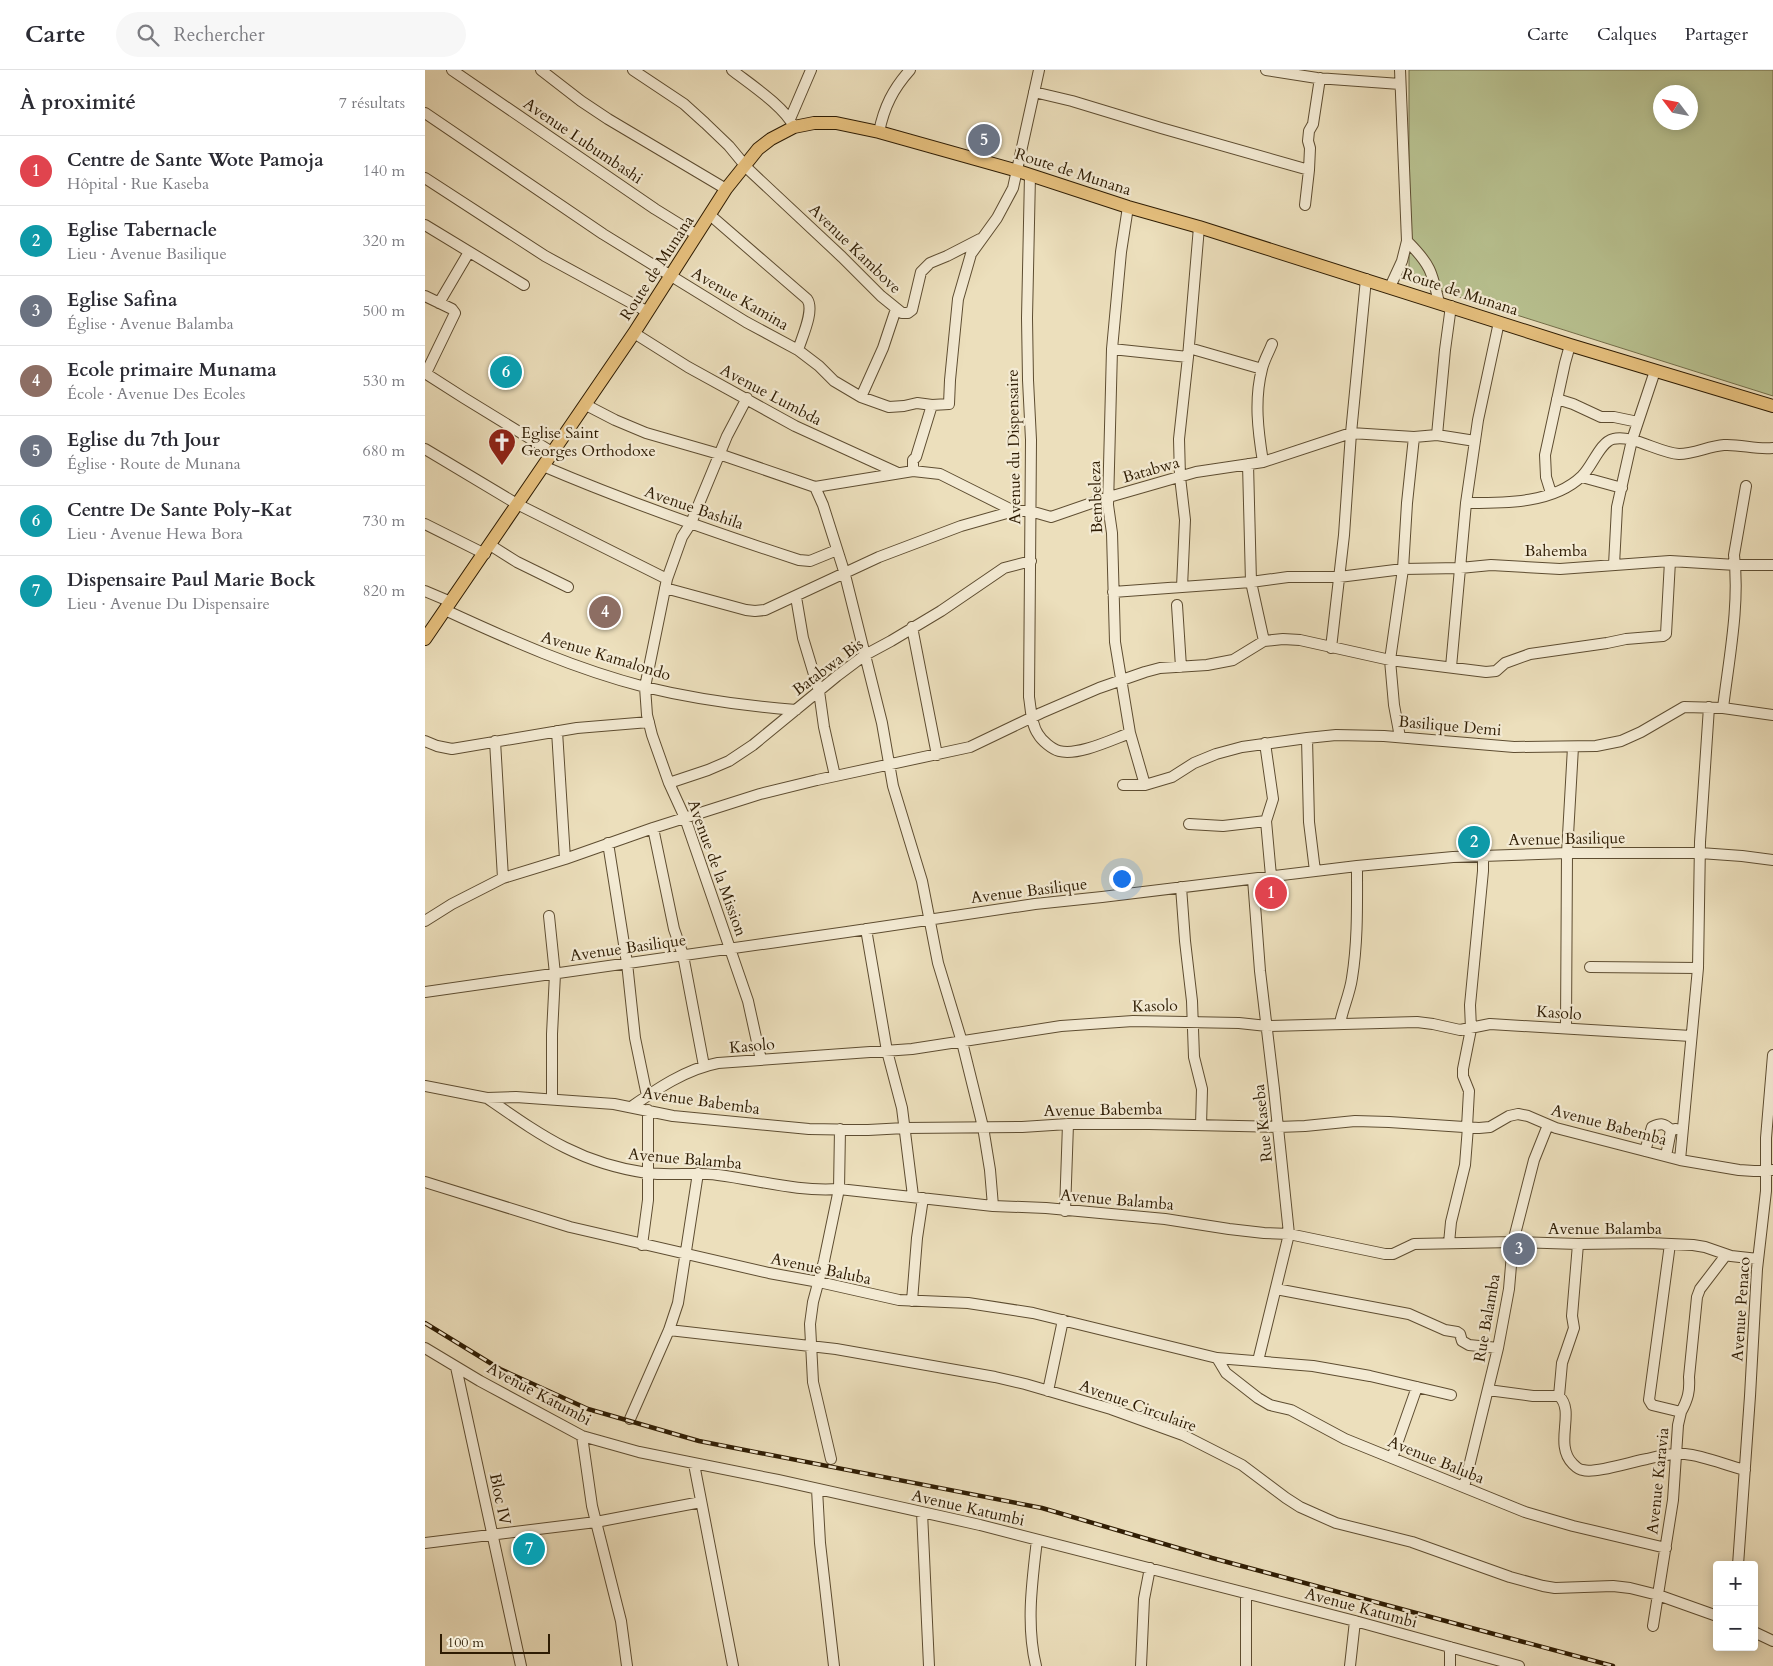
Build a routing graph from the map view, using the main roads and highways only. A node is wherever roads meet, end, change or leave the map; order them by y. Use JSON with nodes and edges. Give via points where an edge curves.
{"nodes":[{"id":1,"x":1773,"y":406,"type":"edge"},
{"id":2,"x":425,"y":639,"type":"edge"}],
"edges":[{"from":1,"to":2,"type":"main road","name":"Route de Munana","via":[[1024,173],[879,132],[835,123],[792,123],[758,149],[726,188],[586,405]]}]}
